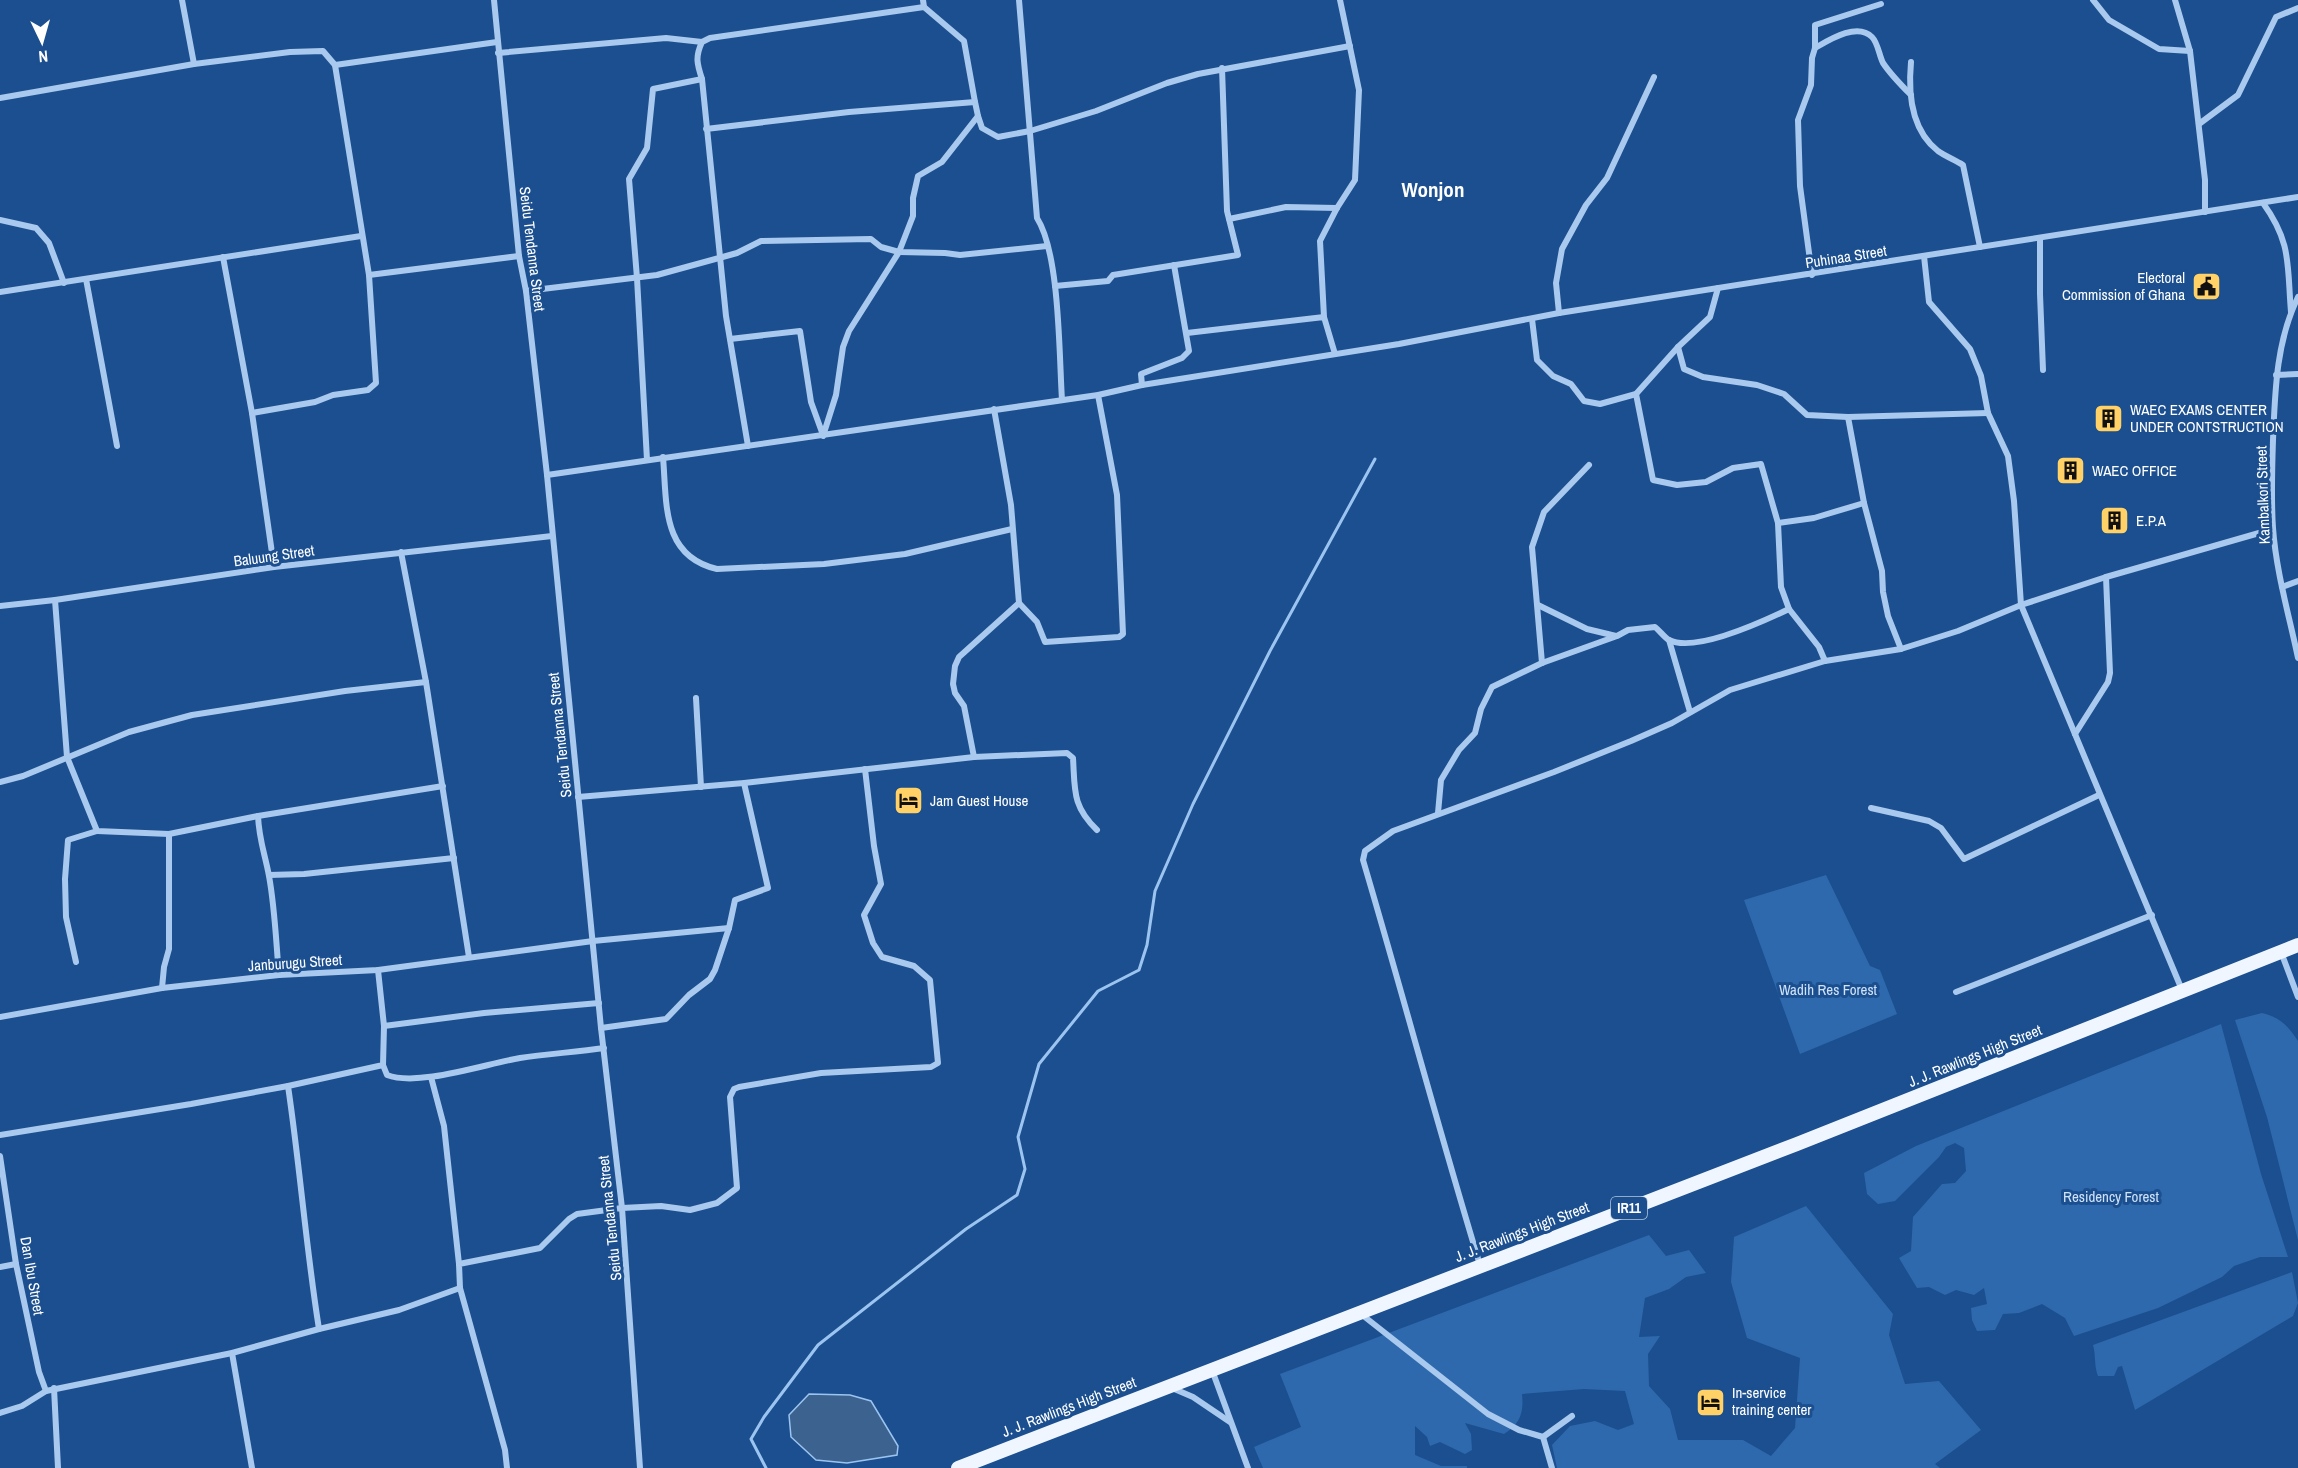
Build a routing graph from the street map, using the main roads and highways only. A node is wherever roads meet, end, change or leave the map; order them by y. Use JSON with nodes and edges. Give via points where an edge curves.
{"nodes":[{"id":1,"x":2298,"y":945,"type":"edge"},
{"id":2,"x":965,"y":1467,"type":"edge"}],
"edges":[{"from":1,"to":2,"type":"main road","name":"J. J. Rawlings High Street","number":"IR11"}]}
